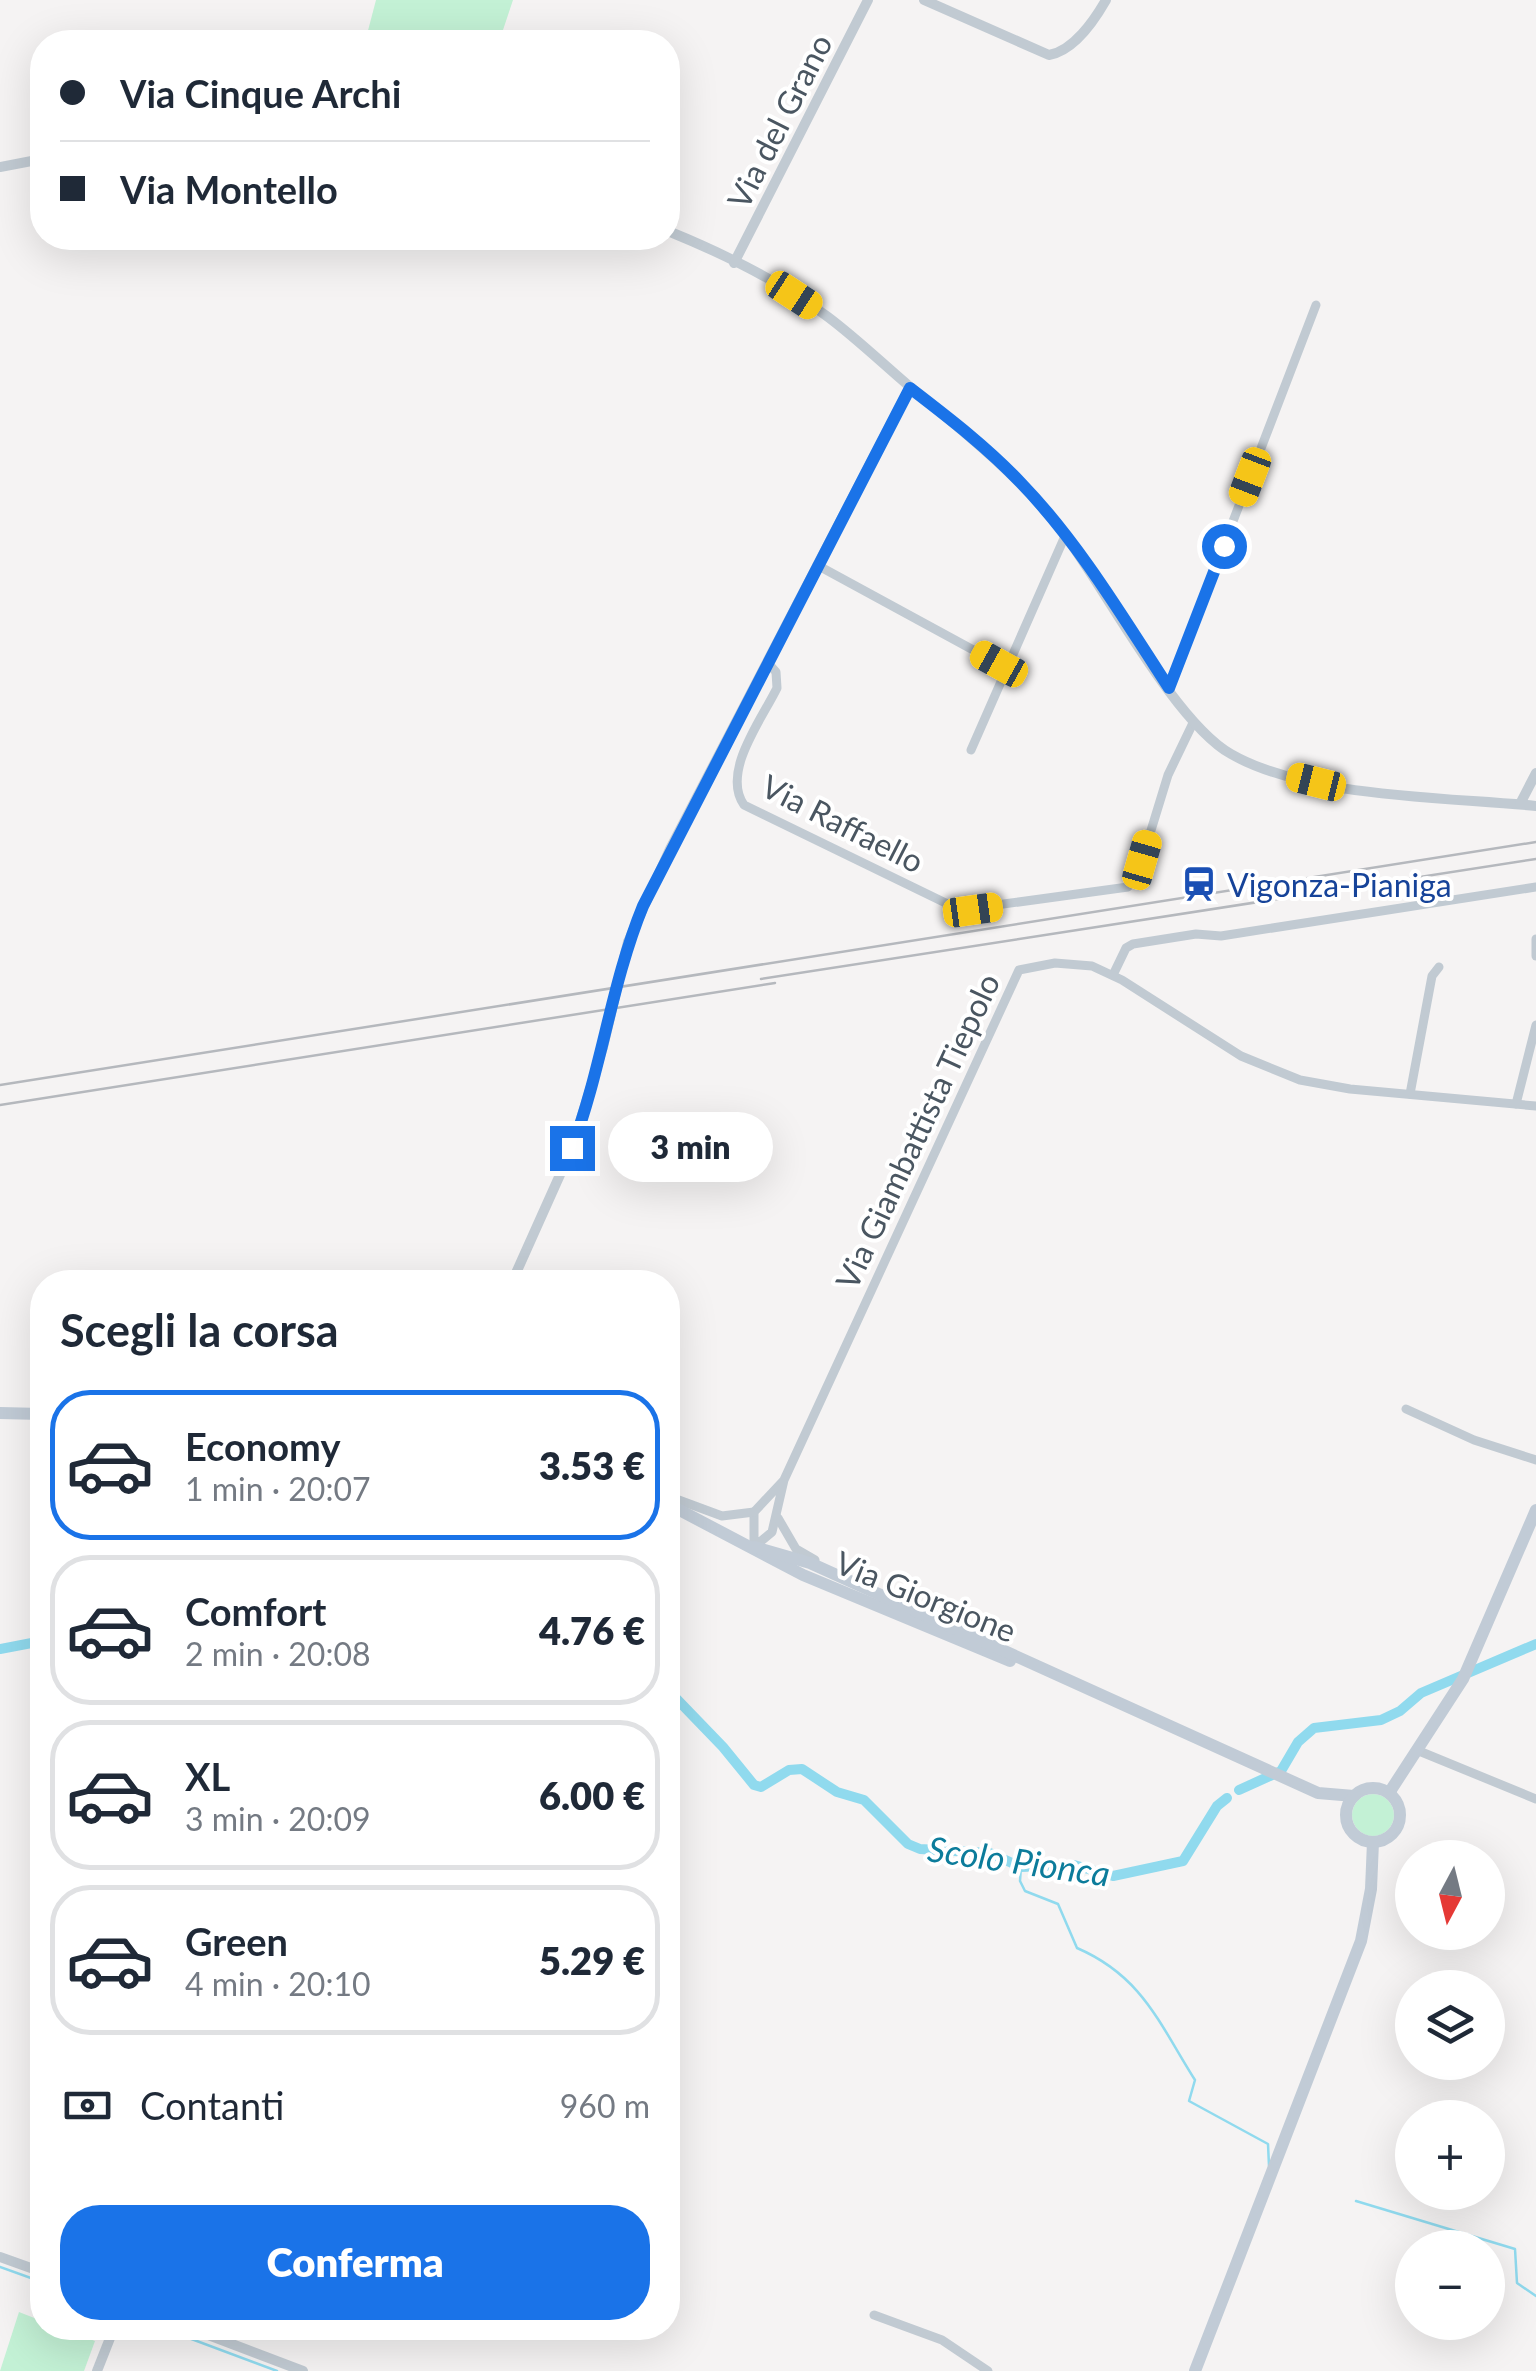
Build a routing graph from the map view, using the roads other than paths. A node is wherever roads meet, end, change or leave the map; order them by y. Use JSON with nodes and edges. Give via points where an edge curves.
{"nodes":[{"id":1,"x":868,"y":0,"type":"edge"},
{"id":2,"x":924,"y":0,"type":"edge"},
{"id":3,"x":1106,"y":0,"type":"edge"},
{"id":4,"x":30,"y":161,"type":"edge"},
{"id":5,"x":0,"y":167,"type":"edge"},
{"id":6,"x":680,"y":237,"type":"edge"},
{"id":7,"x":734,"y":264,"type":"junction"},
{"id":8,"x":1316,"y":304,"type":"dead end"},
{"id":9,"x":910,"y":388,"type":"junction"},
{"id":10,"x":1066,"y":536,"type":"junction"},
{"id":11,"x":817,"y":566,"type":"junction"},
{"id":12,"x":768,"y":664,"type":"junction"},
{"id":13,"x":999,"y":664,"type":"dead end"},
{"id":14,"x":1169,"y":688,"type":"junction"},
{"id":15,"x":1193,"y":723,"type":"junction"},
{"id":16,"x":970,"y":750,"type":"dead end"},
{"id":17,"x":1536,"y":773,"type":"edge"},
{"id":18,"x":1520,"y":804,"type":"junction"},
{"id":19,"x":1536,"y":806,"type":"edge"},
{"id":20,"x":1536,"y":887,"type":"edge"},
{"id":21,"x":1536,"y":939,"type":"edge"},
{"id":22,"x":1536,"y":956,"type":"edge"},
{"id":23,"x":1439,"y":967,"type":"dead end"},
{"id":24,"x":1113,"y":975,"type":"junction"},
{"id":25,"x":1536,"y":1025,"type":"edge"},
{"id":26,"x":1410,"y":1094,"type":"junction"},
{"id":27,"x":1516,"y":1104,"type":"junction"},
{"id":28,"x":1536,"y":1106,"type":"edge"},
{"id":29,"x":517,"y":1270,"type":"edge"},
{"id":30,"x":1406,"y":1410,"type":"dead end"},
{"id":31,"x":0,"y":1414,"type":"edge"},
{"id":32,"x":30,"y":1414,"type":"edge"},
{"id":33,"x":1536,"y":1460,"type":"edge"},
{"id":34,"x":784,"y":1480,"type":"junction"},
{"id":35,"x":680,"y":1500,"type":"edge"},
{"id":36,"x":1536,"y":1510,"type":"edge"},
{"id":37,"x":680,"y":1512,"type":"edge"},
{"id":38,"x":754,"y":1512,"type":"junction"},
{"id":39,"x":680,"y":1516,"type":"edge"},
{"id":40,"x":778,"y":1518,"type":"junction"},
{"id":41,"x":692,"y":1519,"type":"junction"},
{"id":42,"x":754,"y":1546,"type":"junction"},
{"id":43,"x":962,"y":1631,"type":"junction"},
{"id":44,"x":1082,"y":1687,"type":"junction"},
{"id":45,"x":1419,"y":1751,"type":"junction"},
{"id":46,"x":1318,"y":1793,"type":"junction"},
{"id":47,"x":1389,"y":1793,"type":"junction"},
{"id":48,"x":1354,"y":1796,"type":"junction"},
{"id":49,"x":1536,"y":1799,"type":"edge"},
{"id":50,"x":1347,"y":1821,"type":"junction"},
{"id":51,"x":1373,"y":1842,"type":"junction"},
{"id":52,"x":0,"y":2257,"type":"edge"},
{"id":53,"x":30,"y":2268,"type":"edge"},
{"id":54,"x":874,"y":2315,"type":"dead end"},
{"id":55,"x":109,"y":2340,"type":"edge"},
{"id":56,"x":221,"y":2340,"type":"edge"},
{"id":57,"x":97,"y":2371,"type":"edge"},
{"id":58,"x":302,"y":2371,"type":"edge"},
{"id":59,"x":988,"y":2371,"type":"edge"},
{"id":60,"x":1196,"y":2371,"type":"edge"}],
"edges":[{"from":1,"to":7,"type":"street","name":"Via del Grano"},
{"from":2,"to":3,"type":"street","via":[[1048,55],[1075,40]]},
{"from":4,"to":5,"type":"street"},
{"from":6,"to":7,"type":"street"},
{"from":7,"to":9,"type":"street","via":[[828,317]]},
{"from":8,"to":14,"type":"street"},
{"from":9,"to":10,"type":"street","via":[[1005,466]]},
{"from":9,"to":11,"type":"street"},
{"from":10,"to":14,"type":"street"},
{"from":10,"to":16,"type":"street"},
{"from":11,"to":12,"type":"street"},
{"from":11,"to":13,"type":"street"},
{"from":12,"to":15,"type":"street","name":"Via Raffaello","via":[[777,688],[737,774],[744,805],[960,910],[1128,887]]},
{"from":12,"to":29,"type":"street","bridge":true,"via":[[628,942],[572,1148]]},
{"from":14,"to":15,"type":"street"},
{"from":15,"to":18,"type":"street","via":[[1229,753],[1297,777]]},
{"from":17,"to":18,"type":"street"},
{"from":18,"to":19,"type":"street"},
{"from":20,"to":24,"type":"street","via":[[1132,944]]},
{"from":21,"to":22,"type":"street"},
{"from":23,"to":26,"type":"street"},
{"from":24,"to":26,"type":"street","name":"Via Giambattista Tiepolo","via":[[1281,1074]]},
{"from":24,"to":34,"type":"street","name":"Via Giambattista Tiepolo","via":[[1074,963],[1019,970]]},
{"from":25,"to":27,"type":"street"},
{"from":26,"to":27,"type":"street","name":"Via Giambattista Tiepolo"},
{"from":27,"to":28,"type":"street","name":"Via Giambattista Tiepolo"},
{"from":30,"to":33,"type":"street"},
{"from":31,"to":32,"type":"main road"},
{"from":34,"to":38,"type":"street","name":"Via Giambattista Tiepolo"},
{"from":34,"to":40,"type":"street","name":"Via Giambattista Tiepolo"},
{"from":35,"to":38,"type":"street","via":[[722,1516]]},
{"from":36,"to":45,"type":"main road","via":[[1463,1680]]},
{"from":37,"to":41,"type":"main road","name":"Via Giorgione"},
{"from":38,"to":42,"type":"street"},
{"from":39,"to":41,"type":"main road","name":"Via Giorgione"},
{"from":40,"to":42,"type":"street"},
{"from":40,"to":43,"type":"street","name":"Via Giorgione","via":[[796,1550]]},
{"from":41,"to":42,"type":"main road","name":"Via Giorgione"},
{"from":42,"to":43,"type":"main road","name":"Via Giorgione","via":[[810,1563]]},
{"from":42,"to":44,"type":"main road","name":"Via Giorgione","via":[[839,1591]]},
{"from":43,"to":44,"type":"main road","name":"Via Giorgione"},
{"from":44,"to":46,"type":"main road","name":"Via Giorgione"},
{"from":45,"to":47,"type":"main road"},
{"from":45,"to":49,"type":"street"},
{"from":46,"to":48,"type":"main road","name":"Via Giorgione"},
{"from":46,"to":50,"type":"main road","name":"Via Giorgione"},
{"from":47,"to":48,"type":"main road","via":[[1371,1788]]},
{"from":47,"to":51,"type":"main road","via":[[1399,1806],[1399,1824]]},
{"from":48,"to":50,"type":"main road"},
{"from":50,"to":51,"type":"main road","via":[[1356,1836]]},
{"from":51,"to":60,"type":"main road","via":[[1361,1942]]},
{"from":52,"to":53,"type":"street"},
{"from":54,"to":59,"type":"street","via":[[942,2340]]},
{"from":55,"to":57,"type":"street"},
{"from":56,"to":58,"type":"street"}]}
